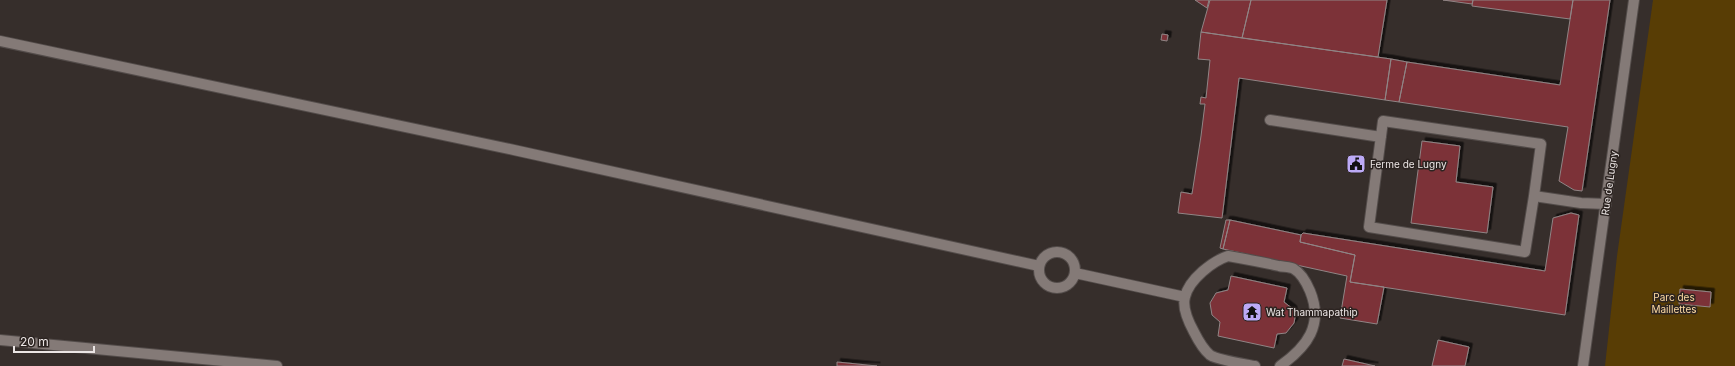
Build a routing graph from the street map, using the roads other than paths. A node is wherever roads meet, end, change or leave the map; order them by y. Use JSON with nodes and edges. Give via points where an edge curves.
{"nodes":[{"id":1,"x":1634,"y":0,"type":"edge"},
{"id":2,"x":0,"y":41,"type":"edge"},
{"id":3,"x":1270,"y":120,"type":"dead end"},
{"id":4,"x":1381,"y":138,"type":"junction"},
{"id":5,"x":1534,"y":196,"type":"junction"},
{"id":6,"x":1606,"y":204,"type":"junction"},
{"id":7,"x":1039,"y":266,"type":"junction"},
{"id":8,"x":1075,"y":273,"type":"junction"},
{"id":9,"x":1185,"y":297,"type":"junction"},
{"id":10,"x":0,"y":340,"type":"edge"},
{"id":11,"x":227,"y":363,"type":"edge"},
{"id":12,"x":277,"y":366,"type":"edge"},
{"id":13,"x":1255,"y":366,"type":"edge"},
{"id":14,"x":1280,"y":366,"type":"edge"},
{"id":15,"x":1583,"y":366,"type":"edge"}],
"edges":[{"from":1,"to":6,"type":"street","name":"Rue de Lugny"},
{"from":2,"to":7,"type":"street"},
{"from":3,"to":4,"type":"street"},
{"from":4,"to":5,"type":"street","via":[[1383,121],[1541,144]]},
{"from":4,"to":5,"type":"street","via":[[1369,227],[1525,252]]},
{"from":5,"to":6,"type":"street"},
{"from":6,"to":15,"type":"street","name":"Rue de Lugny"},
{"from":7,"to":8,"type":"street","via":[[1045,256],[1064,253],[1073,261]]},
{"from":7,"to":8,"type":"street","via":[[1040,278],[1054,288],[1065,287]]},
{"from":8,"to":9,"type":"street"},
{"from":9,"to":13,"type":"street","via":[[1190,325],[1207,352],[1212,356]]},
{"from":9,"to":14,"type":"street","via":[[1192,284],[1207,267],[1228,256],[1294,269],[1306,283],[1316,312],[1312,331],[1305,345]]},
{"from":10,"to":11,"type":"street"},
{"from":11,"to":12,"type":"street"}]}
